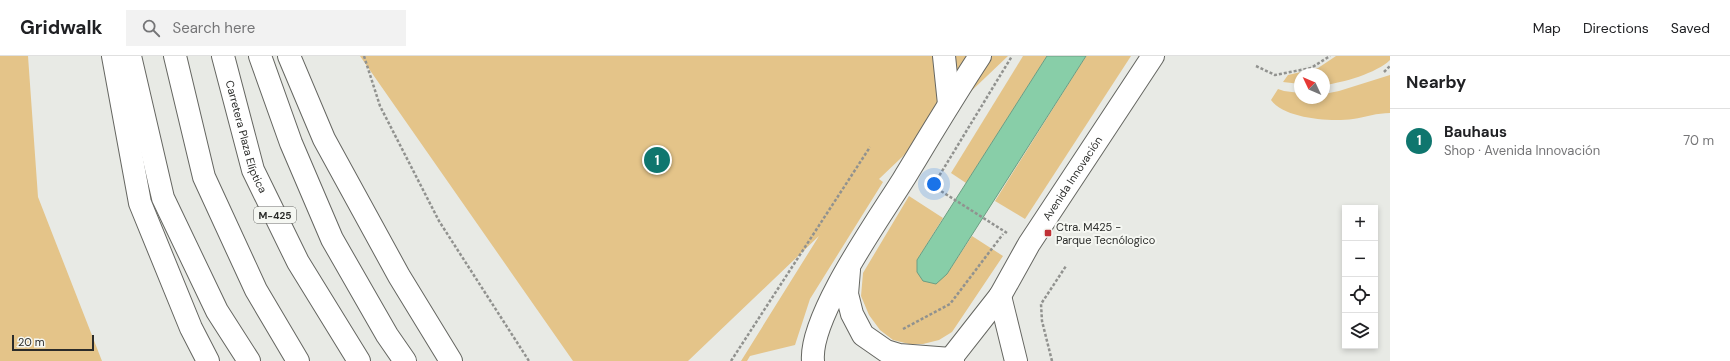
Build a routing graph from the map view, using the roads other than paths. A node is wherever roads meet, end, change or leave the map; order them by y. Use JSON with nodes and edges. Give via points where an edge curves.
{"nodes":[{"id":1,"x":113,"y":56,"type":"edge"},
{"id":2,"x":130,"y":56,"type":"edge"},
{"id":3,"x":175,"y":56,"type":"edge"},
{"id":4,"x":223,"y":56,"type":"edge"},
{"id":5,"x":260,"y":56,"type":"edge"},
{"id":6,"x":289,"y":56,"type":"edge"},
{"id":7,"x":944,"y":56,"type":"edge"},
{"id":8,"x":980,"y":56,"type":"edge"},
{"id":9,"x":1153,"y":56,"type":"edge"},
{"id":10,"x":949,"y":104,"type":"junction"},
{"id":11,"x":850,"y":265,"type":"junction"},
{"id":12,"x":1000,"y":296,"type":"junction"},
{"id":13,"x":951,"y":360,"type":"edge"},
{"id":14,"x":208,"y":361,"type":"edge"},
{"id":15,"x":249,"y":361,"type":"edge"},
{"id":16,"x":298,"y":361,"type":"edge"},
{"id":17,"x":359,"y":361,"type":"edge"},
{"id":18,"x":405,"y":361,"type":"edge"},
{"id":19,"x":451,"y":361,"type":"edge"},
{"id":20,"x":813,"y":361,"type":"edge"},
{"id":21,"x":1016,"y":361,"type":"edge"}],
"edges":[{"from":1,"to":14,"type":"main road","via":[[140,203],[191,328]]},
{"from":2,"to":15,"type":"main road","via":[[163,198],[217,311]]},
{"from":3,"to":16,"type":"main road","via":[[204,177],[256,290]]},
{"from":4,"to":17,"type":"main road","name":"Carretera Plaza Elíptica","number":"M-425","via":[[253,170],[298,262]]},
{"from":5,"to":18,"type":"main road","via":[[291,143],[332,239],[387,335]]},
{"from":6,"to":19,"type":"main road","via":[[324,139],[399,276]]},
{"from":7,"to":10,"type":"main road"},
{"from":8,"to":10,"type":"main road","name":"Avenida Innovación"},
{"from":9,"to":12,"type":"main road","name":"Avenida Innovación","via":[[1035,234]]},
{"from":10,"to":11,"type":"main road","name":"Avenida Innovación"},
{"from":11,"to":13,"type":"main road","name":"Avenida Innovación","via":[[847,294],[852,314],[863,335],[886,351],[898,355]]},
{"from":11,"to":20,"type":"main road","name":"Avenida Innovación","via":[[827,307],[812,350]]},
{"from":12,"to":13,"type":"main road","name":"Avenida Innovación"},
{"from":12,"to":21,"type":"main road"}]}
